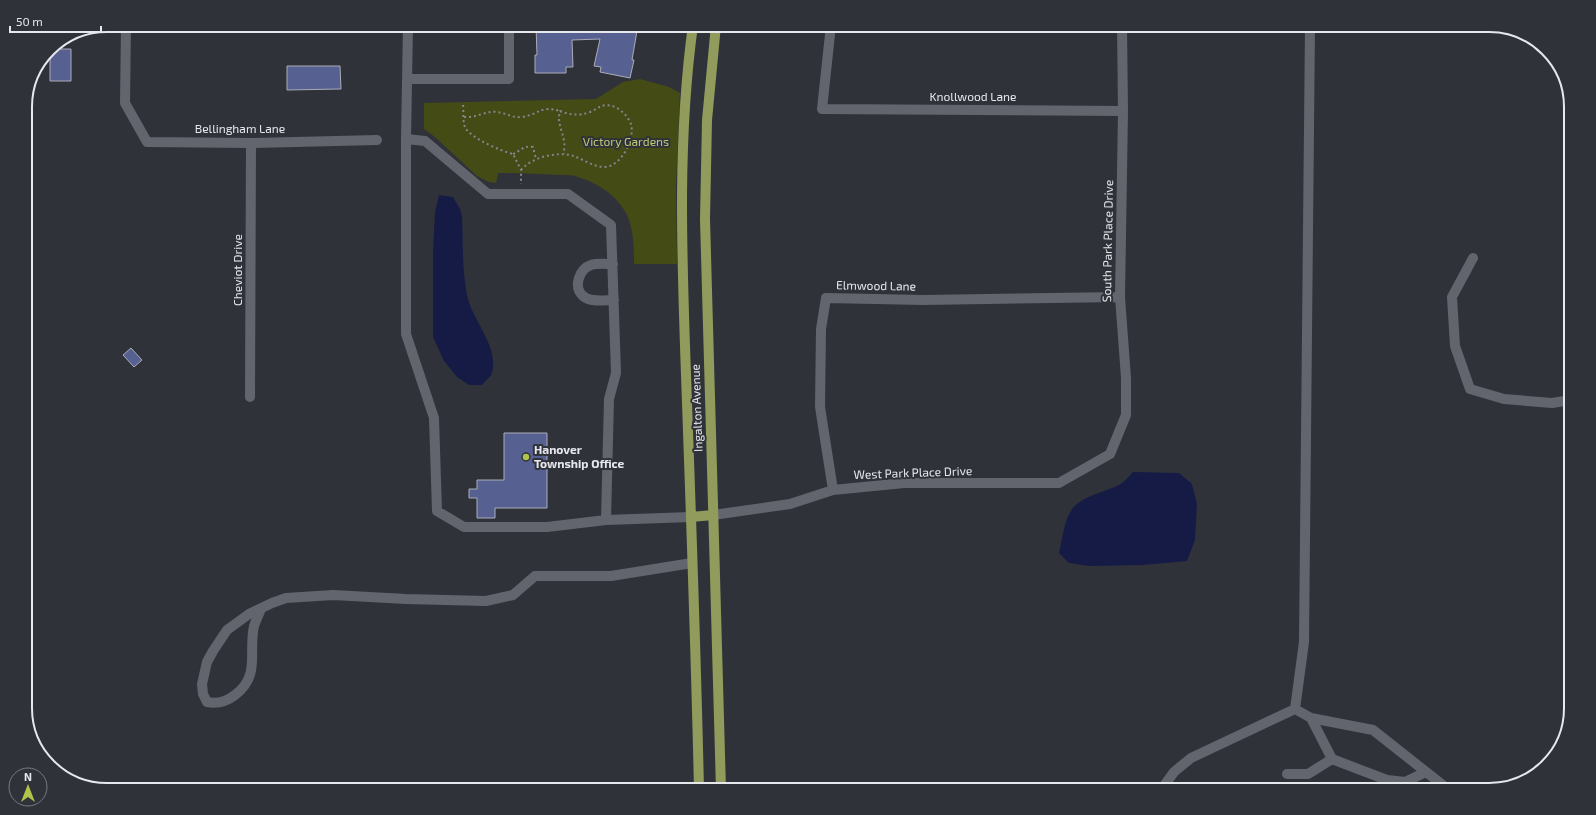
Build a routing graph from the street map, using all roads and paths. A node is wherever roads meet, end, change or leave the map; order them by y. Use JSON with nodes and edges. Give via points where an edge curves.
{"nodes":[{"id":1,"x":126,"y":32,"type":"edge"},
{"id":2,"x":408,"y":32,"type":"edge"},
{"id":3,"x":509,"y":32,"type":"edge"},
{"id":4,"x":692,"y":32,"type":"edge"},
{"id":5,"x":715,"y":32,"type":"edge"},
{"id":6,"x":830,"y":32,"type":"edge"},
{"id":7,"x":1122,"y":32,"type":"edge"},
{"id":8,"x":1310,"y":32,"type":"edge"},
{"id":9,"x":407,"y":80,"type":"junction"},
{"id":10,"x":463,"y":105,"type":"dead end"},
{"id":11,"x":560,"y":111,"type":"junction"},
{"id":12,"x":1123,"y":111,"type":"junction"},
{"id":13,"x":464,"y":117,"type":"junction"},
{"id":14,"x":406,"y":139,"type":"junction"},
{"id":15,"x":377,"y":140,"type":"dead end"},
{"id":16,"x":251,"y":143,"type":"junction"},
{"id":17,"x":513,"y":154,"type":"junction"},
{"id":18,"x":564,"y":154,"type":"junction"},
{"id":19,"x":537,"y":159,"type":"junction"},
{"id":20,"x":521,"y":170,"type":"junction"},
{"id":21,"x":521,"y":184,"type":"dead end"},
{"id":22,"x":1473,"y":258,"type":"dead end"},
{"id":23,"x":613,"y":264,"type":"junction"},
{"id":24,"x":1120,"y":297,"type":"junction"},
{"id":25,"x":614,"y":300,"type":"junction"},
{"id":26,"x":250,"y":397,"type":"dead end"},
{"id":27,"x":1564,"y":401,"type":"edge"},
{"id":28,"x":1110,"y":454,"type":"joint"},
{"id":29,"x":833,"y":490,"type":"junction"},
{"id":30,"x":713,"y":515,"type":"junction"},
{"id":31,"x":691,"y":517,"type":"junction"},
{"id":32,"x":606,"y":520,"type":"junction"},
{"id":33,"x":692,"y":563,"type":"junction"},
{"id":34,"x":261,"y":609,"type":"junction"},
{"id":35,"x":1295,"y":709,"type":"junction"},
{"id":36,"x":1311,"y":718,"type":"junction"},
{"id":37,"x":1332,"y":759,"type":"junction"},
{"id":38,"x":1426,"y":772,"type":"junction"},
{"id":39,"x":1287,"y":774,"type":"dead end"},
{"id":40,"x":699,"y":783,"type":"edge"},
{"id":41,"x":722,"y":783,"type":"edge"},
{"id":42,"x":1166,"y":783,"type":"edge"},
{"id":43,"x":1440,"y":783,"type":"edge"}],
"edges":[{"from":1,"to":16,"type":"street","name":"Bellingham Lane","via":[[126,103],[147,142]]},
{"from":2,"to":9,"type":"street"},
{"from":3,"to":9,"type":"street","via":[[509,80]]},
{"from":4,"to":31,"type":"main road","name":"Ingalton Avenue","via":[[682,174]]},
{"from":5,"to":30,"type":"main road","name":"Ingalton Avenue","via":[[707,120],[705,188]]},
{"from":6,"to":12,"type":"street","name":"Knollwood Lane","via":[[822,109]]},
{"from":7,"to":12,"type":"street","name":"South Park Place Drive"},
{"from":8,"to":35,"type":"street","via":[[1304,642]]},
{"from":9,"to":14,"type":"street"},
{"from":10,"to":13,"type":"path"},
{"from":11,"to":13,"type":"path","via":[[548,108],[523,117],[497,111]]},
{"from":11,"to":18,"type":"path","via":[[558,119],[565,142]]},
{"from":11,"to":18,"type":"path","via":[[571,115],[582,114],[591,112],[598,106],[608,105],[624,113],[630,121],[632,130],[625,153],[607,167],[596,166]]},
{"from":12,"to":24,"type":"street","name":"South Park Place Drive"},
{"from":13,"to":17,"type":"path","via":[[466,130],[487,144]]},
{"from":14,"to":23,"type":"street","via":[[425,141],[488,194],[568,194],[611,225]]},
{"from":14,"to":32,"type":"street","via":[[406,334],[434,418],[437,511],[464,527],[547,527]]},
{"from":15,"to":16,"type":"street","name":"Bellingham Lane"},
{"from":16,"to":26,"type":"street","name":"Cheviot Drive"},
{"from":17,"to":19,"type":"path","via":[[527,146],[533,148]]},
{"from":17,"to":20,"type":"path"},
{"from":18,"to":19,"type":"path"},
{"from":19,"to":20,"type":"path"},
{"from":20,"to":21,"type":"path"},
{"from":22,"to":27,"type":"street","via":[[1452,297],[1454,346],[1470,389],[1504,399],[1552,403]]},
{"from":23,"to":25,"type":"street"},
{"from":23,"to":25,"type":"street","via":[[591,265],[582,271],[578,280],[579,289],[584,296],[594,300]]},
{"from":24,"to":28,"type":"street","name":"South Park Place Drive","via":[[1126,415]]},
{"from":24,"to":29,"type":"street","name":"Elmwood Lane","via":[[923,300],[826,298],[821,329],[820,407]]},
{"from":25,"to":32,"type":"street","via":[[616,373],[609,399]]},
{"from":28,"to":29,"type":"street","name":"West Park Place Drive","via":[[1059,483],[904,483]]},
{"from":29,"to":30,"type":"street","name":"West Park Place Drive","via":[[790,504]]},
{"from":30,"to":31,"type":"main road"},
{"from":30,"to":41,"type":"main road","name":"Ingalton Avenue"},
{"from":31,"to":32,"type":"street"},
{"from":31,"to":33,"type":"main road","name":"Ingalton Avenue"},
{"from":33,"to":34,"type":"street","via":[[611,576],[535,576],[513,595],[486,601],[333,594],[286,598]]},
{"from":33,"to":40,"type":"main road","name":"Ingalton Avenue"},
{"from":34,"to":34,"type":"street","via":[[249,614],[227,630],[213,651],[207,662],[202,684],[207,702],[217,704],[229,700],[248,682],[252,666],[254,626]]},
{"from":35,"to":36,"type":"street"},
{"from":35,"to":42,"type":"street","via":[[1191,758],[1174,772]]},
{"from":36,"to":37,"type":"street"},
{"from":36,"to":38,"type":"street","via":[[1373,730]]},
{"from":37,"to":38,"type":"street","via":[[1387,780],[1405,782]]},
{"from":37,"to":39,"type":"street","via":[[1308,774]]},
{"from":38,"to":43,"type":"street"}]}
